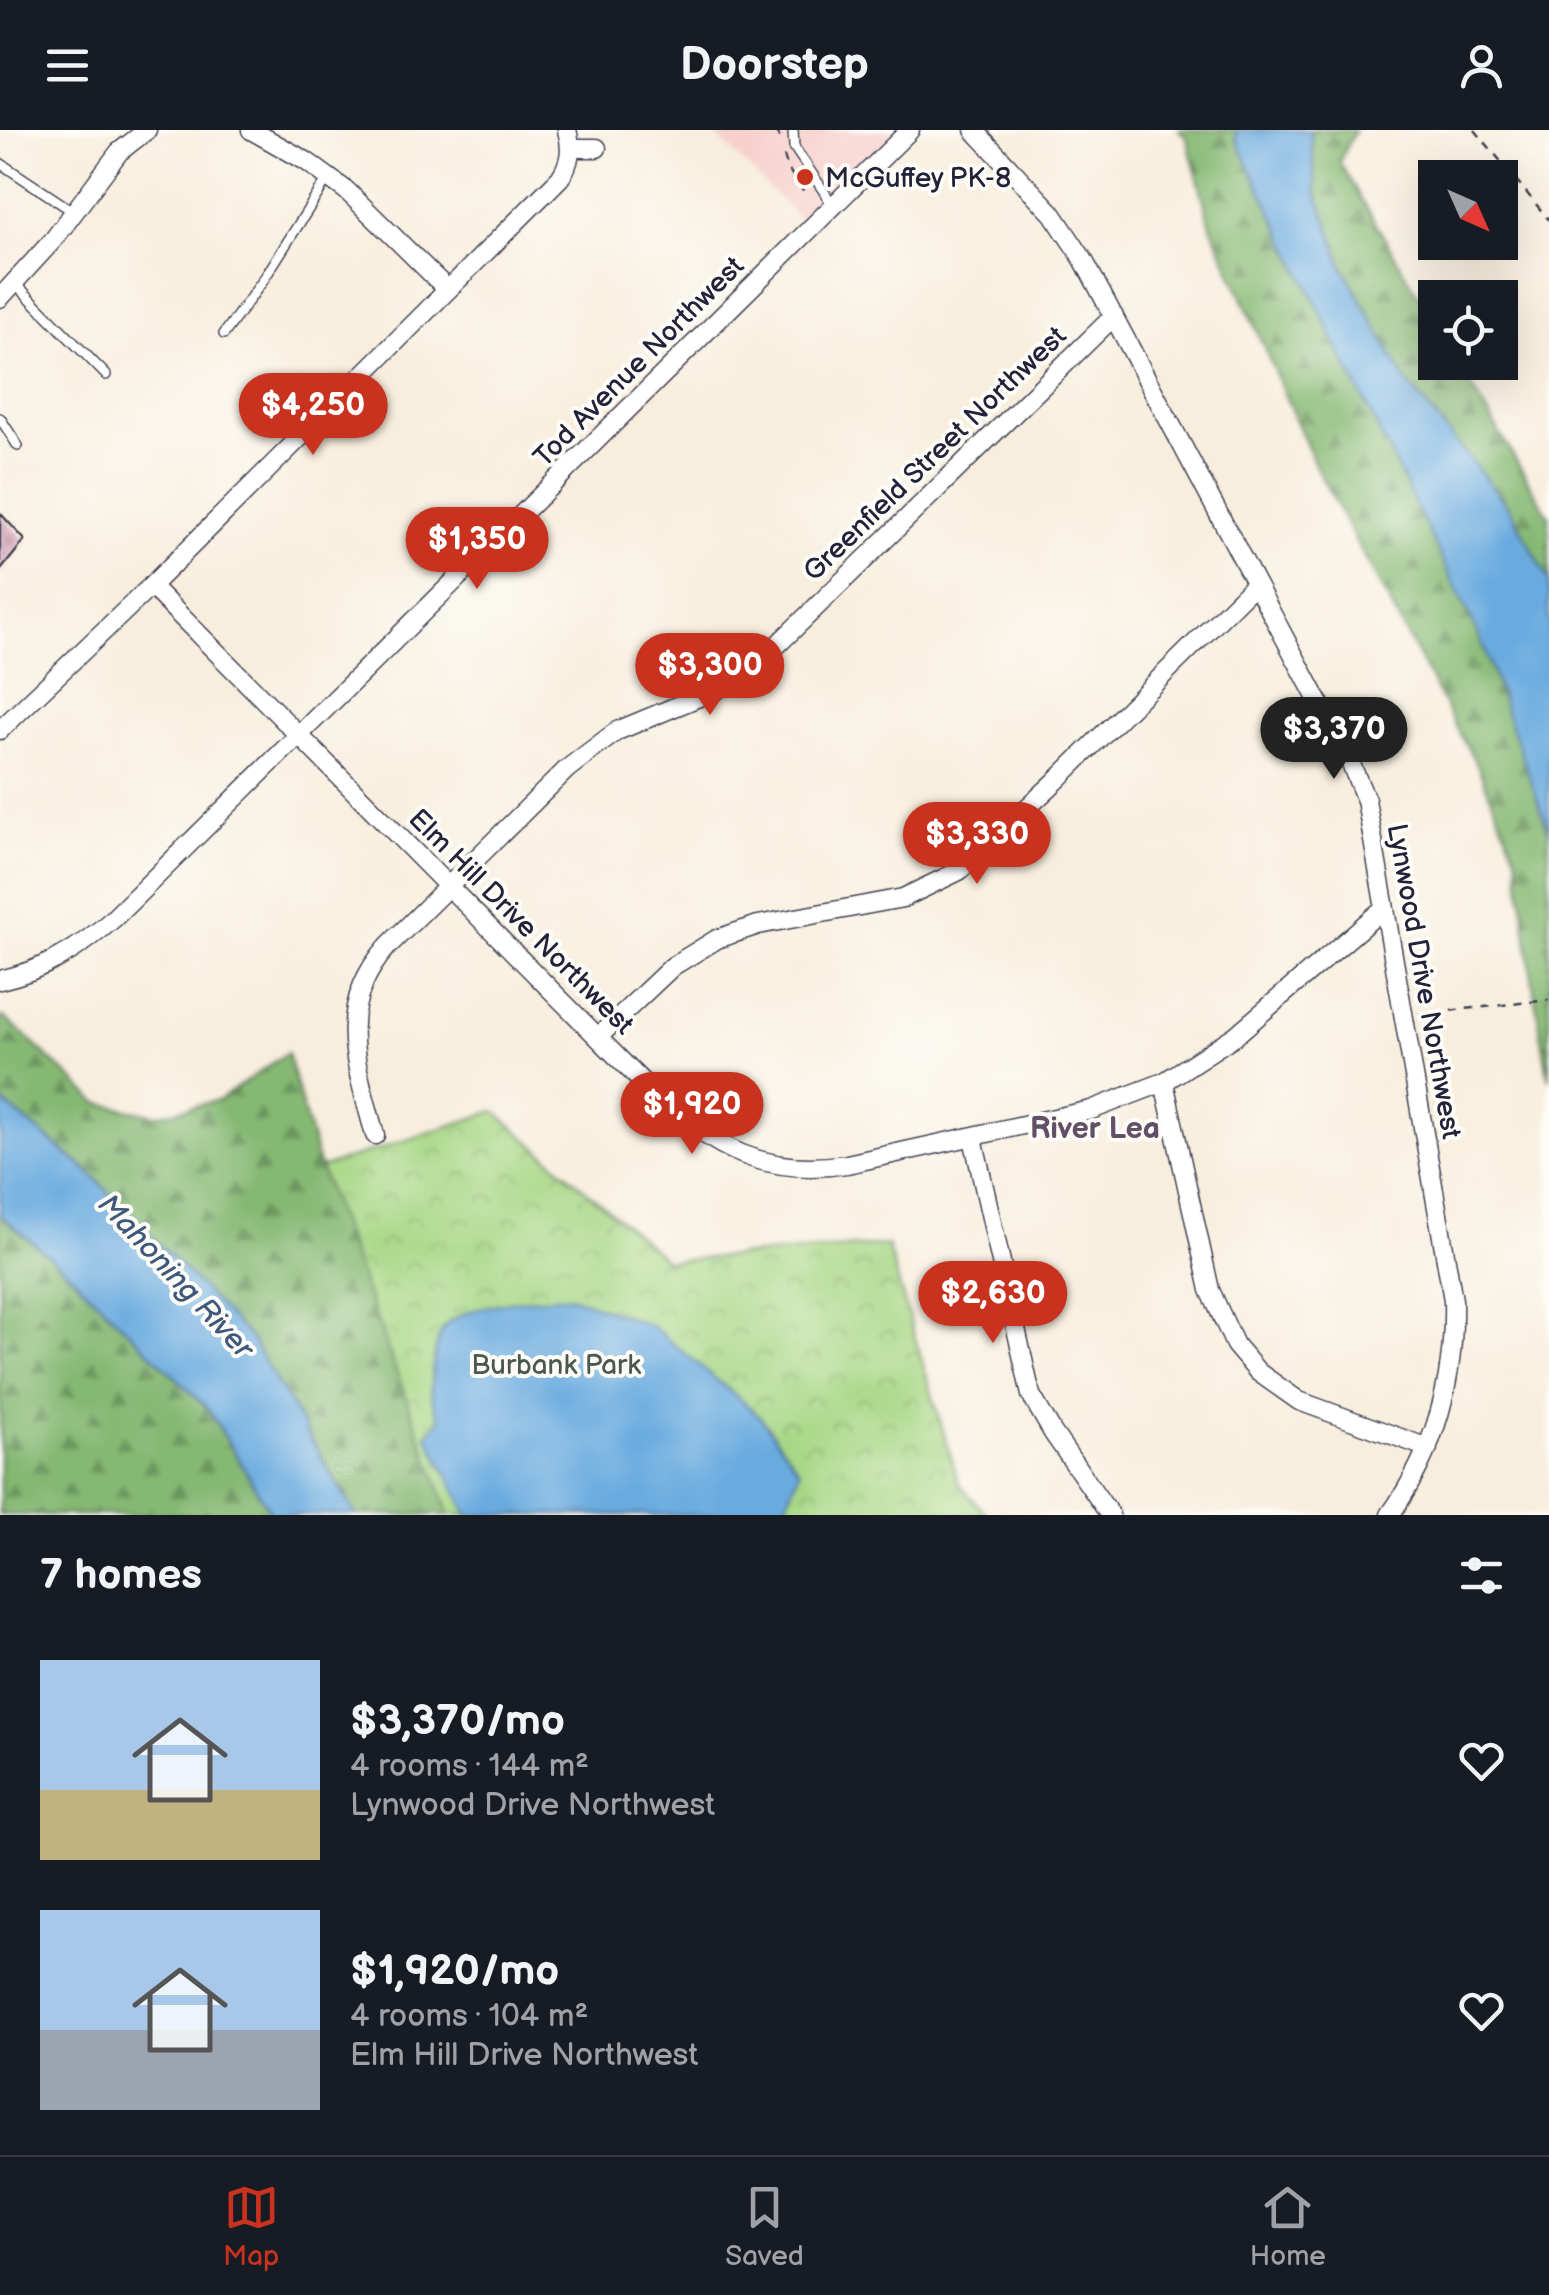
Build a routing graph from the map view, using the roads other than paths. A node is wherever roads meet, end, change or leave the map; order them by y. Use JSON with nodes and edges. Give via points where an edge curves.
{"nodes":[{"id":1,"x":147,"y":130,"type":"edge"},
{"id":2,"x":251,"y":130,"type":"edge"},
{"id":3,"x":793,"y":130,"type":"edge"},
{"id":4,"x":910,"y":130,"type":"edge"},
{"id":5,"x":974,"y":130,"type":"edge"},
{"id":6,"x":126,"y":136,"type":"edge"},
{"id":7,"x":569,"y":139,"type":"edge"},
{"id":8,"x":596,"y":148,"type":"dead end"},
{"id":9,"x":0,"y":163,"type":"edge"},
{"id":10,"x":328,"y":178,"type":"junction"},
{"id":11,"x":833,"y":206,"type":"junction"},
{"id":12,"x":74,"y":212,"type":"junction"},
{"id":13,"x":16,"y":284,"type":"junction"},
{"id":14,"x":448,"y":290,"type":"junction"},
{"id":15,"x":0,"y":298,"type":"edge"},
{"id":16,"x":1114,"y":316,"type":"junction"},
{"id":17,"x":224,"y":334,"type":"dead end"},
{"id":18,"x":106,"y":375,"type":"dead end"},
{"id":19,"x":0,"y":418,"type":"edge"},
{"id":20,"x":18,"y":446,"type":"dead end"},
{"id":21,"x":1255,"y":584,"type":"junction"},
{"id":22,"x":150,"y":586,"type":"junction"},
{"id":23,"x":0,"y":730,"type":"edge"},
{"id":24,"x":298,"y":735,"type":"junction"},
{"id":25,"x":448,"y":886,"type":"junction"},
{"id":26,"x":1384,"y":908,"type":"junction"},
{"id":27,"x":0,"y":980,"type":"edge"},
{"id":28,"x":598,"y":1037,"type":"junction"},
{"id":29,"x":1164,"y":1082,"type":"junction"},
{"id":30,"x":375,"y":1135,"type":"dead end"},
{"id":31,"x":973,"y":1138,"type":"junction"},
{"id":32,"x":1428,"y":1448,"type":"junction"},
{"id":33,"x":1110,"y":1515,"type":"edge"},
{"id":34,"x":1390,"y":1515,"type":"edge"}],
"edges":[{"from":1,"to":6,"type":"street"},
{"from":2,"to":10,"type":"street"},
{"from":3,"to":11,"type":"lane","via":[[794,147]]},
{"from":4,"to":11,"type":"street","name":"Tod Avenue Northwest"},
{"from":5,"to":16,"type":"street","name":"Lynwood Drive Northwest","via":[[1052,213]]},
{"from":6,"to":12,"type":"street"},
{"from":7,"to":8,"type":"street"},
{"from":7,"to":14,"type":"street","via":[[560,178]]},
{"from":9,"to":12,"type":"lane"},
{"from":10,"to":14,"type":"street"},
{"from":10,"to":17,"type":"lane"},
{"from":11,"to":24,"type":"street","name":"Tod Avenue Northwest"},
{"from":12,"to":13,"type":"street"},
{"from":13,"to":15,"type":"street"},
{"from":13,"to":18,"type":"lane"},
{"from":14,"to":22,"type":"street"},
{"from":16,"to":21,"type":"street","name":"Lynwood Drive Northwest"},
{"from":16,"to":25,"type":"street","name":"Greenfield Street Northwest","via":[[768,654],[718,688],[596,745]]},
{"from":19,"to":20,"type":"lane"},
{"from":21,"to":26,"type":"street","name":"Lynwood Drive Northwest","via":[[1359,781]]},
{"from":21,"to":28,"type":"street","via":[[959,872],[903,898],[716,939],[673,966]]},
{"from":22,"to":23,"type":"street"},
{"from":22,"to":24,"type":"street","name":"Elm Hill Drive Northwest"},
{"from":24,"to":25,"type":"street","name":"Elm Hill Drive Northwest"},
{"from":24,"to":27,"type":"street","name":"Tod Avenue Northwest","via":[[93,936],[45,966]]},
{"from":25,"to":28,"type":"street","name":"Elm Hill Drive Northwest"},
{"from":25,"to":30,"type":"street","name":"Greenfield Street Northwest","via":[[380,955],[358,998],[353,1050]]},
{"from":26,"to":29,"type":"street","name":"Elm Hill Drive Northwest","via":[[1236,1035]]},
{"from":26,"to":32,"type":"street","name":"Lynwood Drive Northwest","via":[[1453,1300],[1450,1375]]},
{"from":28,"to":31,"type":"street","name":"Elm Hill Drive Northwest","via":[[690,1126],[758,1160],[830,1167]]},
{"from":29,"to":31,"type":"street","name":"Elm Hill Drive Northwest","via":[[1091,1110]]},
{"from":29,"to":32,"type":"street","via":[[1210,1290],[1235,1345],[1258,1372],[1299,1401]]},
{"from":31,"to":33,"type":"street","via":[[1031,1395]]},
{"from":32,"to":34,"type":"street","name":"Lynwood Drive Northwest"}]}
